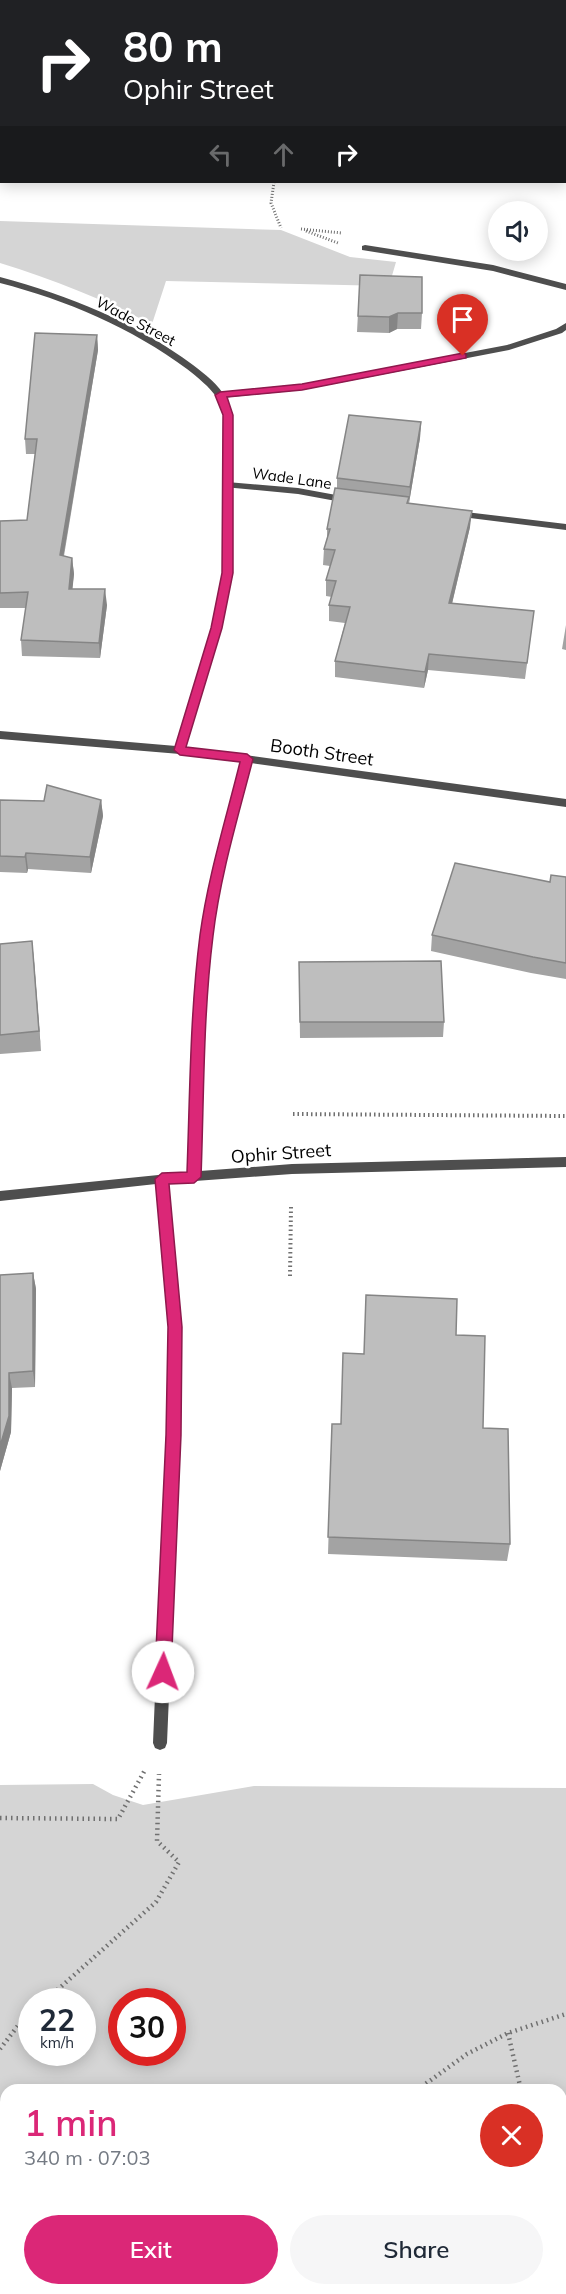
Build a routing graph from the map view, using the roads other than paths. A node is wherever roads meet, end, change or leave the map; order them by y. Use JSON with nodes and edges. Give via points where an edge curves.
{"nodes":[{"id":1,"x":366,"y":248,"type":"road end"},
{"id":2,"x":0,"y":280,"type":"edge"},
{"id":3,"x":566,"y":287,"type":"edge"},
{"id":4,"x":566,"y":326,"type":"edge"},
{"id":5,"x":220,"y":395,"type":"junction"},
{"id":6,"x":227,"y":485,"type":"junction"},
{"id":7,"x":361,"y":502,"type":"edge"},
{"id":8,"x":441,"y":512,"type":"edge"},
{"id":9,"x":566,"y":527,"type":"edge"},
{"id":10,"x":0,"y":735,"type":"edge"},
{"id":11,"x":180,"y":750,"type":"junction"},
{"id":12,"x":247,"y":759,"type":"junction"},
{"id":13,"x":566,"y":803,"type":"edge"},
{"id":14,"x":566,"y":1162,"type":"edge"},
{"id":15,"x":194,"y":1177,"type":"junction"},
{"id":16,"x":162,"y":1179,"type":"junction"},
{"id":17,"x":0,"y":1196,"type":"edge"},
{"id":18,"x":160,"y":1743,"type":"road end"}],
"edges":[{"from":1,"to":3,"type":"street","via":[[493,268]]},
{"from":2,"to":5,"type":"street","name":"Wade Street","via":[[72,303],[159,345]]},
{"from":4,"to":5,"type":"street","via":[[509,347],[302,387]]},
{"from":5,"to":6,"type":"street","via":[[228,415]]},
{"from":6,"to":7,"type":"street","name":"Wade Lane"},
{"from":6,"to":11,"type":"street","via":[[227,573],[216,628]]},
{"from":8,"to":9,"type":"street"},
{"from":10,"to":11,"type":"street","name":"Booth Street"},
{"from":11,"to":12,"type":"street","name":"Booth Street"},
{"from":12,"to":13,"type":"street","name":"Booth Street"},
{"from":12,"to":15,"type":"street","via":[[206,936]]},
{"from":14,"to":15,"type":"street","name":"Ophir Street","via":[[292,1169]]},
{"from":15,"to":16,"type":"street","name":"Ophir Street"},
{"from":16,"to":17,"type":"street","name":"Ophir Street"},
{"from":16,"to":18,"type":"street","via":[[175,1327]]}]}
